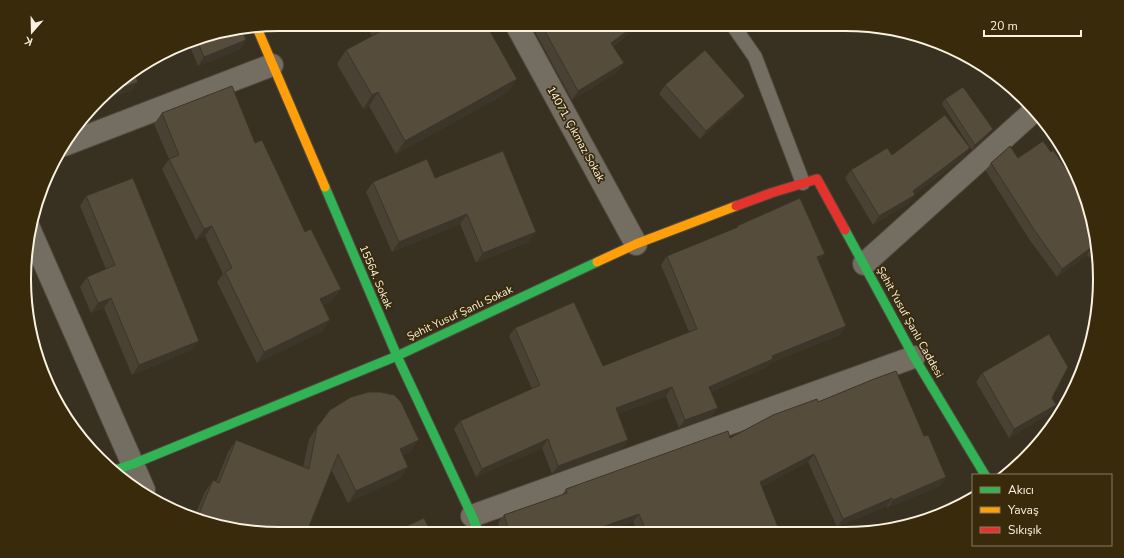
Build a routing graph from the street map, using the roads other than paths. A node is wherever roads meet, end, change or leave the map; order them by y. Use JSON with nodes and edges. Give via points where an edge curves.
{"nodes":[{"id":1,"x":520,"y":31,"type":"edge"},
{"id":2,"x":737,"y":31,"type":"edge"},
{"id":3,"x":259,"y":32,"type":"edge"},
{"id":4,"x":272,"y":65,"type":"junction"},
{"id":5,"x":1030,"y":114,"type":"edge"},
{"id":6,"x":73,"y":142,"type":"edge"},
{"id":7,"x":810,"y":181,"type":"junction"},
{"id":8,"x":34,"y":241,"type":"edge"},
{"id":9,"x":636,"y":244,"type":"junction"},
{"id":10,"x":864,"y":264,"type":"junction"},
{"id":11,"x":396,"y":356,"type":"junction"},
{"id":12,"x":914,"y":357,"type":"junction"},
{"id":13,"x":124,"y":467,"type":"edge"},
{"id":14,"x":984,"y":474,"type":"edge"},
{"id":15,"x":138,"y":483,"type":"edge"},
{"id":16,"x":475,"y":525,"type":"edge"}],
"edges":[{"from":1,"to":9,"type":"street","name":"14071. Çıkmaz Sokak"},
{"from":2,"to":7,"type":"lane","via":[[755,57]]},
{"from":3,"to":4,"type":"street","name":"15564. Sokak"},
{"from":4,"to":6,"type":"street"},
{"from":4,"to":11,"type":"street","name":"15564. Sokak"},
{"from":5,"to":10,"type":"street"},
{"from":7,"to":9,"type":"street","name":"Şehit Yusuf Şanlı Sokak"},
{"from":7,"to":10,"type":"street","name":"Şehit Yusuf Şanlı Caddesi"},
{"from":8,"to":13,"type":"street"},
{"from":9,"to":11,"type":"street","name":"Şehit Yusuf Şanlı Sokak"},
{"from":10,"to":12,"type":"street","name":"Şehit Yusuf Şanlı Caddesi"},
{"from":11,"to":13,"type":"street","name":"Şehit Yusuf Şanlı Sokak"},
{"from":11,"to":16,"type":"street","name":"15564. Sokak"},
{"from":12,"to":14,"type":"street","name":"Şehit Yusuf Şanlı Caddesi"},
{"from":12,"to":16,"type":"street"},
{"from":13,"to":15,"type":"street"}]}
